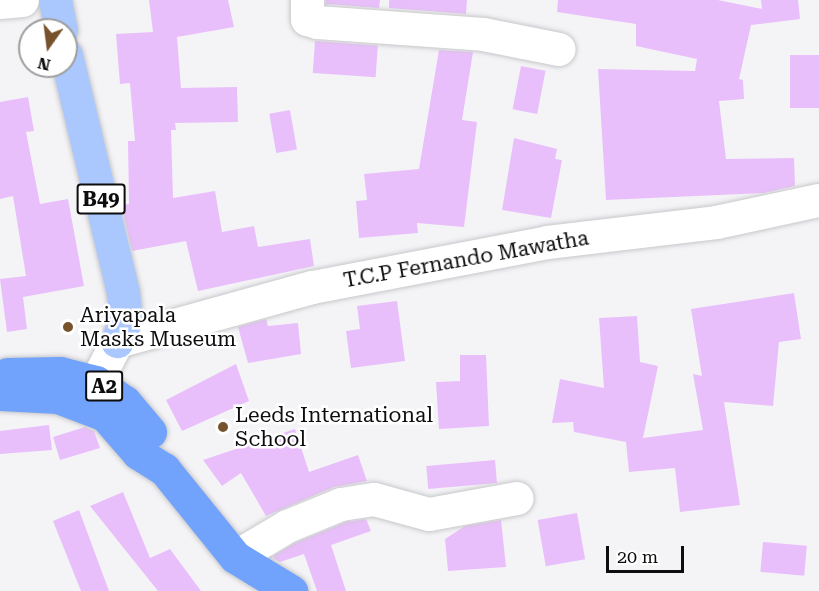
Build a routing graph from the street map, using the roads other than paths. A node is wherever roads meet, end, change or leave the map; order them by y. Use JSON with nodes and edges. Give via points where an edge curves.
{"nodes":[{"id":1,"x":22,"y":0,"type":"edge"},
{"id":2,"x":55,"y":0,"type":"edge"},
{"id":3,"x":307,"y":0,"type":"edge"},
{"id":4,"x":0,"y":2,"type":"edge"},
{"id":5,"x":59,"y":18,"type":"edge"},
{"id":6,"x":559,"y":48,"type":"dead end"},
{"id":7,"x":71,"y":78,"type":"edge"},
{"id":8,"x":819,"y":200,"type":"edge"},
{"id":9,"x":117,"y":341,"type":"junction"},
{"id":10,"x":0,"y":374,"type":"edge"},
{"id":11,"x":96,"y":382,"type":"junction"},
{"id":12,"x":0,"y":394,"type":"edge"},
{"id":13,"x":164,"y":469,"type":"junction"},
{"id":14,"x":517,"y":498,"type":"dead end"},
{"id":15,"x":236,"y":557,"type":"junction"},
{"id":16,"x":291,"y":591,"type":"edge"}],
"edges":[{"from":1,"to":4,"type":"street"},
{"from":2,"to":5,"type":"main road"},
{"from":3,"to":6,"type":"street","via":[[307,19],[317,22],[483,34]]},
{"from":7,"to":9,"type":"main road","number":"B49","via":[[126,308],[126,320]]},
{"from":8,"to":9,"type":"street","name":"T.C.P Fernando Mawatha","via":[[716,222],[547,242],[312,287]]},
{"from":9,"to":11,"type":"street"},
{"from":10,"to":11,"type":"highway","number":"A2","via":[[60,373]]},
{"from":11,"to":13,"type":"highway","number":"A2","via":[[125,402],[158,440]]},
{"from":12,"to":13,"type":"highway","number":"A2","via":[[58,397],[91,408],[116,423],[138,453]]},
{"from":13,"to":15,"type":"highway","number":"A2"},
{"from":14,"to":15,"type":"street","via":[[429,514],[374,499],[341,504],[287,526]]},
{"from":15,"to":16,"type":"highway","number":"A2"}]}
